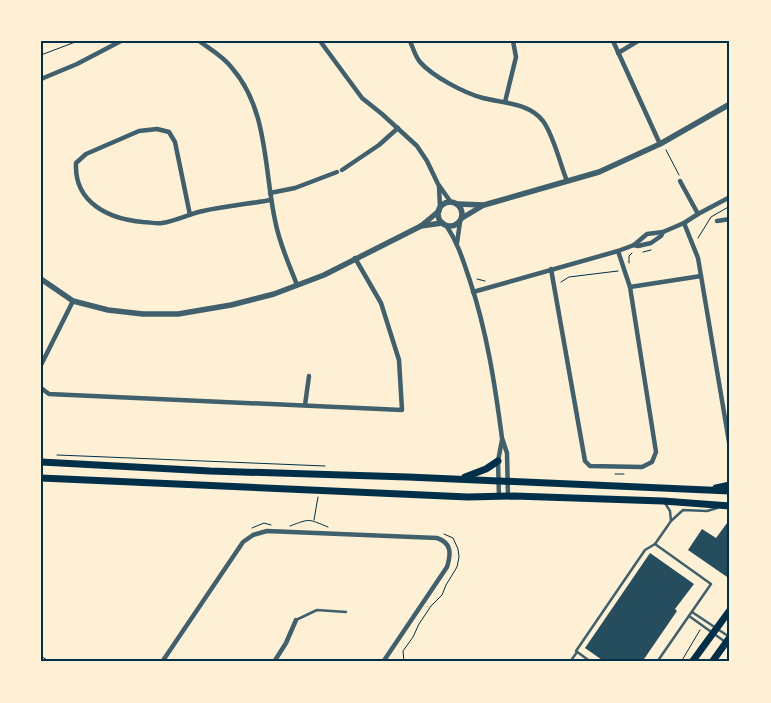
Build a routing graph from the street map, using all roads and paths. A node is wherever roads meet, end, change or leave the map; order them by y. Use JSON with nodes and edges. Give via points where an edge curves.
{"nodes":[{"id":1,"x":78,"y":41,"type":"edge"},
{"id":2,"x":121,"y":41,"type":"edge"},
{"id":3,"x":199,"y":41,"type":"edge"},
{"id":4,"x":320,"y":41,"type":"edge"},
{"id":5,"x":410,"y":41,"type":"edge"},
{"id":6,"x":513,"y":41,"type":"edge"},
{"id":7,"x":613,"y":41,"type":"edge"},
{"id":8,"x":638,"y":41,"type":"edge"},
{"id":9,"x":618,"y":53,"type":"junction"},
{"id":10,"x":41,"y":55,"type":"edge"},
{"id":11,"x":41,"y":78,"type":"edge"},
{"id":12,"x":505,"y":102,"type":"junction"},
{"id":13,"x":730,"y":104,"type":"edge"},
{"id":14,"x":398,"y":128,"type":"junction"},
{"id":15,"x":661,"y":143,"type":"junction"},
{"id":16,"x":680,"y":181,"type":"joint"},
{"id":17,"x":567,"y":182,"type":"junction"},
{"id":18,"x":438,"y":184,"type":"junction"},
{"id":19,"x":270,"y":193,"type":"junction"},
{"id":20,"x":730,"y":197,"type":"edge"},
{"id":21,"x":271,"y":200,"type":"junction"},
{"id":22,"x":450,"y":202,"type":"junction"},
{"id":23,"x":458,"y":204,"type":"junction"},
{"id":24,"x":484,"y":205,"type":"junction"},
{"id":25,"x":439,"y":209,"type":"junction"},
{"id":26,"x":698,"y":214,"type":"junction"},
{"id":27,"x":190,"y":215,"type":"junction"},
{"id":28,"x":730,"y":219,"type":"edge"},
{"id":29,"x":461,"y":220,"type":"junction"},
{"id":30,"x":717,"y":221,"type":"dead end"},
{"id":31,"x":684,"y":223,"type":"junction"},
{"id":32,"x":444,"y":224,"type":"junction"},
{"id":33,"x":421,"y":226,"type":"junction"},
{"id":34,"x":663,"y":232,"type":"junction"},
{"id":35,"x":457,"y":243,"type":"junction"},
{"id":36,"x":634,"y":245,"type":"junction"},
{"id":37,"x":618,"y":251,"type":"junction"},
{"id":38,"x":355,"y":258,"type":"junction"},
{"id":39,"x":551,"y":269,"type":"junction"},
{"id":40,"x":701,"y":276,"type":"junction"},
{"id":41,"x":475,"y":278,"type":"dead end"},
{"id":42,"x":41,"y":279,"type":"edge"},
{"id":43,"x":297,"y":285,"type":"junction"},
{"id":44,"x":490,"y":286,"type":"junction"},
{"id":45,"x":630,"y":287,"type":"junction"},
{"id":46,"x":473,"y":292,"type":"junction"},
{"id":47,"x":73,"y":301,"type":"junction"},
{"id":48,"x":41,"y":365,"type":"edge"},
{"id":49,"x":309,"y":376,"type":"dead end"},
{"id":50,"x":41,"y":388,"type":"edge"},
{"id":51,"x":304,"y":405,"type":"junction"},
{"id":52,"x":502,"y":438,"type":"junction"},
{"id":53,"x":730,"y":448,"type":"edge"},
{"id":54,"x":54,"y":455,"type":"dead end"},
{"id":55,"x":498,"y":461,"type":"junction"},
{"id":56,"x":41,"y":462,"type":"edge"},
{"id":57,"x":324,"y":466,"type":"dead end"},
{"id":58,"x":619,"y":474,"type":"dead end"},
{"id":59,"x":41,"y":478,"type":"edge"},
{"id":60,"x":460,"y":479,"type":"junction"},
{"id":61,"x":619,"y":479,"type":"dead end"},
{"id":62,"x":499,"y":481,"type":"junction"},
{"id":63,"x":508,"y":481,"type":"junction"},
{"id":64,"x":730,"y":484,"type":"edge"},
{"id":65,"x":708,"y":490,"type":"junction"},
{"id":66,"x":730,"y":491,"type":"edge"},
{"id":67,"x":318,"y":496,"type":"dead end"},
{"id":68,"x":499,"y":497,"type":"junction"},
{"id":69,"x":508,"y":497,"type":"junction"},
{"id":70,"x":663,"y":501,"type":"junction"},
{"id":71,"x":728,"y":506,"type":"edge"},
{"id":72,"x":314,"y":520,"type":"junction"},
{"id":73,"x":671,"y":520,"type":"junction"},
{"id":74,"x":273,"y":525,"type":"dead end"},
{"id":75,"x":290,"y":526,"type":"dead end"},
{"id":76,"x":330,"y":528,"type":"dead end"},
{"id":77,"x":248,"y":531,"type":"dead end"},
{"id":78,"x":442,"y":534,"type":"dead end"},
{"id":79,"x":654,"y":544,"type":"junction"},
{"id":80,"x":730,"y":610,"type":"edge"},
{"id":81,"x":346,"y":612,"type":"dead end"},
{"id":82,"x":692,"y":612,"type":"junction"},
{"id":83,"x":689,"y":616,"type":"junction"},
{"id":84,"x":296,"y":620,"type":"joint"},
{"id":85,"x":701,"y":628,"type":"dead end"},
{"id":86,"x":714,"y":631,"type":"junction"},
{"id":87,"x":728,"y":639,"type":"edge"},
{"id":88,"x":577,"y":652,"type":"junction"},
{"id":89,"x":41,"y":656,"type":"edge"},
{"id":90,"x":384,"y":661,"type":"edge"},
{"id":91,"x":50,"y":662,"type":"edge"},
{"id":92,"x":162,"y":662,"type":"edge"},
{"id":93,"x":274,"y":662,"type":"edge"},
{"id":94,"x":404,"y":662,"type":"edge"},
{"id":95,"x":570,"y":662,"type":"edge"},
{"id":96,"x":591,"y":662,"type":"edge"},
{"id":97,"x":657,"y":662,"type":"edge"},
{"id":98,"x":681,"y":662,"type":"edge"},
{"id":99,"x":692,"y":662,"type":"edge"},
{"id":100,"x":712,"y":662,"type":"edge"}],
"edges":[{"from":1,"to":10,"type":"path"},
{"from":2,"to":11,"type":"street","via":[[84,61]]},
{"from":3,"to":19,"type":"street","via":[[231,66],[254,104]]},
{"from":4,"to":14,"type":"street","via":[[362,98]]},
{"from":5,"to":12,"type":"street","via":[[418,60],[426,68],[481,97]]},
{"from":6,"to":12,"type":"street","via":[[516,57]]},
{"from":7,"to":9,"type":"street"},
{"from":8,"to":9,"type":"street"},
{"from":9,"to":15,"type":"street"},
{"from":12,"to":17,"type":"street","via":[[525,108],[543,121]]},
{"from":13,"to":15,"type":"street"},
{"from":14,"to":18,"type":"street","via":[[417,146]]},
{"from":14,"to":19,"type":"street","via":[[340,171],[295,188]]},
{"from":15,"to":16,"type":"path"},
{"from":15,"to":17,"type":"street","via":[[599,172]]},
{"from":16,"to":26,"type":"street"},
{"from":17,"to":24,"type":"street"},
{"from":18,"to":22,"type":"street"},
{"from":18,"to":25,"type":"street"},
{"from":19,"to":21,"type":"street"},
{"from":20,"to":26,"type":"street"},
{"from":21,"to":27,"type":"street"},
{"from":21,"to":43,"type":"street","via":[[281,245]]},
{"from":22,"to":23,"type":"street"},
{"from":22,"to":25,"type":"street"},
{"from":23,"to":24,"type":"street"},
{"from":23,"to":29,"type":"street","via":[[462,208]]},
{"from":24,"to":29,"type":"street"},
{"from":25,"to":32,"type":"street","via":[[439,217]]},
{"from":25,"to":33,"type":"street"},
{"from":26,"to":31,"type":"street"},
{"from":27,"to":27,"type":"street","via":[[161,223],[130,221],[98,209],[89,202],[75,177],[76,163],[86,154],[139,131],[157,129],[169,132],[175,142]]},
{"from":28,"to":30,"type":"street"},
{"from":29,"to":32,"type":"street","via":[[454,225]]},
{"from":29,"to":35,"type":"street"},
{"from":31,"to":34,"type":"street"},
{"from":31,"to":40,"type":"street","via":[[698,258]]},
{"from":32,"to":33,"type":"street"},
{"from":32,"to":35,"type":"street"},
{"from":33,"to":38,"type":"street"},
{"from":34,"to":36,"type":"street","via":[[647,234]]},
{"from":34,"to":36,"type":"street","via":[[651,243]]},
{"from":35,"to":46,"type":"street"},
{"from":36,"to":37,"type":"street"},
{"from":37,"to":39,"type":"street"},
{"from":37,"to":45,"type":"street"},
{"from":38,"to":43,"type":"street"},
{"from":38,"to":51,"type":"street","via":[[381,303],[399,360],[402,410]]},
{"from":39,"to":44,"type":"street"},
{"from":39,"to":45,"type":"street","via":[[585,461],[590,466],[642,467],[652,462],[656,452]]},
{"from":40,"to":45,"type":"street"},
{"from":40,"to":53,"type":"street"},
{"from":41,"to":44,"type":"path","via":[[489,282]]},
{"from":42,"to":47,"type":"street"},
{"from":43,"to":47,"type":"street","via":[[274,294],[178,314],[108,310]]},
{"from":44,"to":46,"type":"street"},
{"from":46,"to":52,"type":"street","via":[[487,343]]},
{"from":47,"to":48,"type":"street"},
{"from":49,"to":51,"type":"street"},
{"from":50,"to":51,"type":"street","via":[[49,394]]},
{"from":52,"to":55,"type":"street"},
{"from":52,"to":63,"type":"street","via":[[507,453]]},
{"from":54,"to":57,"type":"path"},
{"from":55,"to":60,"type":"main road"},
{"from":55,"to":62,"type":"street"},
{"from":56,"to":60,"type":"main road"},
{"from":58,"to":61,"type":"path"},
{"from":59,"to":68,"type":"main road"},
{"from":60,"to":62,"type":"main road"},
{"from":62,"to":63,"type":"main road"},
{"from":62,"to":68,"type":"street"},
{"from":63,"to":65,"type":"main road"},
{"from":63,"to":69,"type":"street"},
{"from":64,"to":65,"type":"main road"},
{"from":65,"to":66,"type":"main road"},
{"from":67,"to":72,"type":"path"},
{"from":68,"to":69,"type":"main road"},
{"from":69,"to":70,"type":"main road"},
{"from":70,"to":71,"type":"main road"},
{"from":70,"to":73,"type":"lane","via":[[668,506]]},
{"from":71,"to":73,"type":"lane","via":[[707,511],[683,510]]},
{"from":72,"to":75,"type":"path"},
{"from":72,"to":76,"type":"path"},
{"from":73,"to":79,"type":"lane"},
{"from":74,"to":77,"type":"path","via":[[264,523]]},
{"from":78,"to":94,"type":"path","via":[[453,538],[459,562],[442,596],[431,606],[403,652]]},
{"from":79,"to":82,"type":"lane","via":[[711,584]]},
{"from":79,"to":88,"type":"lane","via":[[644,550]]},
{"from":80,"to":86,"type":"main road"},
{"from":81,"to":84,"type":"lane","via":[[317,610]]},
{"from":82,"to":83,"type":"lane"},
{"from":82,"to":86,"type":"lane"},
{"from":83,"to":86,"type":"lane"},
{"from":83,"to":97,"type":"lane"},
{"from":84,"to":93,"type":"street"},
{"from":85,"to":98,"type":"path"},
{"from":86,"to":87,"type":"lane"},
{"from":86,"to":87,"type":"lane"},
{"from":86,"to":99,"type":"main road"},
{"from":87,"to":100,"type":"main road"},
{"from":88,"to":95,"type":"lane"},
{"from":88,"to":96,"type":"lane"},
{"from":89,"to":91,"type":"path"},
{"from":90,"to":92,"type":"street","via":[[447,567],[450,551],[444,540],[267,531],[253,535],[244,542]]}]}
